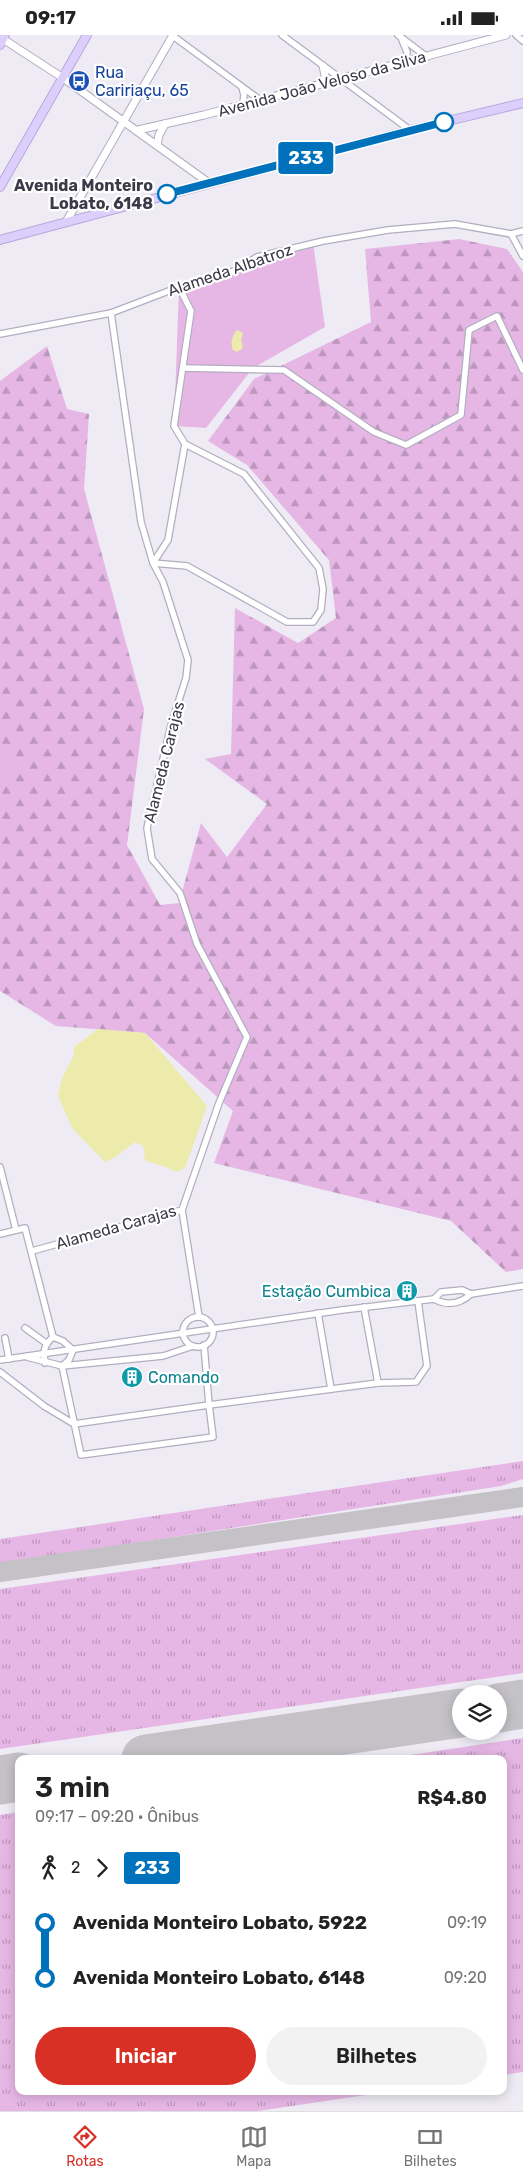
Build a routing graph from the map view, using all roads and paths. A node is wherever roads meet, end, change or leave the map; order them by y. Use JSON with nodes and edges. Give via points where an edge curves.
{"nodes":[{"id":1,"x":86,"y":35,"type":"edge"},
{"id":2,"x":173,"y":35,"type":"edge"},
{"id":3,"x":282,"y":35,"type":"edge"},
{"id":4,"x":506,"y":35,"type":"edge"},
{"id":5,"x":516,"y":35,"type":"edge"},
{"id":6,"x":398,"y":36,"type":"edge"},
{"id":7,"x":486,"y":38,"type":"edge"},
{"id":8,"x":3,"y":40,"type":"edge"},
{"id":9,"x":523,"y":41,"type":"edge"},
{"id":10,"x":427,"y":57,"type":"junction"},
{"id":11,"x":406,"y":62,"type":"junction"},
{"id":12,"x":323,"y":66,"type":"junction"},
{"id":13,"x":63,"y":78,"type":"junction"},
{"id":14,"x":341,"y":79,"type":"junction"},
{"id":15,"x":324,"y":83,"type":"junction"},
{"id":16,"x":241,"y":85,"type":"junction"},
{"id":17,"x":260,"y":100,"type":"junction"},
{"id":18,"x":523,"y":103,"type":"edge"},
{"id":19,"x":242,"y":105,"type":"junction"},
{"id":20,"x":124,"y":122,"type":"junction"},
{"id":21,"x":165,"y":124,"type":"junction"},
{"id":22,"x":138,"y":130,"type":"junction"},
{"id":23,"x":410,"y":131,"type":"junction"},
{"id":24,"x":157,"y":145,"type":"junction"},
{"id":25,"x":209,"y":183,"type":"junction"},
{"id":26,"x":0,"y":187,"type":"edge"},
{"id":27,"x":66,"y":222,"type":"junction"},
{"id":28,"x":523,"y":231,"type":"edge"},
{"id":29,"x":510,"y":234,"type":"junction"},
{"id":30,"x":0,"y":240,"type":"edge"},
{"id":31,"x":523,"y":256,"type":"edge"},
{"id":32,"x":179,"y":287,"type":"junction"},
{"id":33,"x":111,"y":313,"type":"junction"},
{"id":34,"x":0,"y":333,"type":"edge"},
{"id":35,"x":183,"y":368,"type":"junction"},
{"id":36,"x":523,"y":370,"type":"edge"},
{"id":37,"x":184,"y":444,"type":"junction"},
{"id":38,"x":153,"y":563,"type":"junction"},
{"id":39,"x":0,"y":1167,"type":"edge"},
{"id":40,"x":182,"y":1210,"type":"junction"},
{"id":41,"x":16,"y":1230,"type":"junction"},
{"id":42,"x":0,"y":1234,"type":"edge"},
{"id":43,"x":32,"y":1251,"type":"junction"},
{"id":44,"x":523,"y":1286,"type":"edge"},
{"id":45,"x":471,"y":1294,"type":"junction"},
{"id":46,"x":434,"y":1299,"type":"junction"},
{"id":47,"x":418,"y":1301,"type":"junction"},
{"id":48,"x":364,"y":1307,"type":"junction"},
{"id":49,"x":318,"y":1313,"type":"junction"},
{"id":50,"x":199,"y":1317,"type":"junction"},
{"id":51,"x":25,"y":1328,"type":"dead end"},
{"id":52,"x":213,"y":1329,"type":"junction"},
{"id":53,"x":182,"y":1334,"type":"junction"},
{"id":54,"x":53,"y":1337,"type":"junction"},
{"id":55,"x":5,"y":1338,"type":"dead end"},
{"id":56,"x":46,"y":1343,"type":"junction"},
{"id":57,"x":204,"y":1345,"type":"junction"},
{"id":58,"x":193,"y":1346,"type":"junction"},
{"id":59,"x":74,"y":1350,"type":"junction"},
{"id":60,"x":44,"y":1354,"type":"junction"},
{"id":61,"x":25,"y":1357,"type":"junction"},
{"id":62,"x":0,"y":1359,"type":"edge"},
{"id":63,"x":8,"y":1359,"type":"junction"},
{"id":64,"x":45,"y":1363,"type":"junction"},
{"id":65,"x":62,"y":1366,"type":"junction"},
{"id":66,"x":0,"y":1372,"type":"edge"},
{"id":67,"x":378,"y":1383,"type":"junction"},
{"id":68,"x":331,"y":1389,"type":"junction"},
{"id":69,"x":209,"y":1405,"type":"junction"},
{"id":70,"x":74,"y":1424,"type":"junction"}],
"edges":[{"from":1,"to":13,"type":"main road"},
{"from":2,"to":16,"type":"street"},
{"from":2,"to":20,"type":"street"},
{"from":3,"to":12,"type":"street"},
{"from":4,"to":7,"type":"street","name":"Avenida João Veloso da Silva"},
{"from":5,"to":9,"type":"street"},
{"from":6,"to":10,"type":"street"},
{"from":6,"to":11,"type":"street","via":[[407,52]]},
{"from":7,"to":10,"type":"street","name":"Avenida João Veloso da Silva"},
{"from":8,"to":13,"type":"street"},
{"from":10,"to":11,"type":"street","name":"Avenida João Veloso da Silva"},
{"from":11,"to":14,"type":"street","name":"Avenida João Veloso da Silva"},
{"from":12,"to":14,"type":"street"},
{"from":12,"to":15,"type":"street"},
{"from":13,"to":20,"type":"street"},
{"from":13,"to":26,"type":"main road"},
{"from":14,"to":15,"type":"street","name":"Avenida João Veloso da Silva"},
{"from":14,"to":23,"type":"street"},
{"from":15,"to":17,"type":"street","name":"Avenida João Veloso da Silva"},
{"from":16,"to":17,"type":"street"},
{"from":16,"to":19,"type":"street"},
{"from":17,"to":19,"type":"street","name":"Avenida João Veloso da Silva"},
{"from":18,"to":23,"type":"main road"},
{"from":19,"to":21,"type":"street","name":"Avenida João Veloso da Silva"},
{"from":20,"to":22,"type":"street"},
{"from":20,"to":27,"type":"street"},
{"from":21,"to":22,"type":"street","name":"Avenida João Veloso da Silva"},
{"from":21,"to":24,"type":"street"},
{"from":22,"to":24,"type":"street"},
{"from":23,"to":25,"type":"main road"},
{"from":24,"to":25,"type":"street"},
{"from":25,"to":27,"type":"main road"},
{"from":27,"to":30,"type":"main road"},
{"from":28,"to":29,"type":"street","name":"Alameda Albatroz"},
{"from":29,"to":31,"type":"street"},
{"from":29,"to":32,"type":"street","name":"Alameda Albatroz","via":[[456,224],[388,230],[257,257],[230,273]]},
{"from":32,"to":33,"type":"street","name":"Alameda Albatroz"},
{"from":32,"to":35,"type":"street","via":[[191,311]]},
{"from":33,"to":34,"type":"street","name":"Alameda Albatroz"},
{"from":33,"to":38,"type":"street","name":"Alameda Carajas","via":[[141,523]]},
{"from":35,"to":36,"type":"street","via":[[284,369],[374,432],[406,445],[461,415],[469,330],[497,317]]},
{"from":35,"to":37,"type":"street","via":[[174,425]]},
{"from":37,"to":38,"type":"street","via":[[168,541]]},
{"from":37,"to":38,"type":"street","via":[[244,474],[320,568],[321,610],[313,622],[288,622],[187,566]]},
{"from":38,"to":40,"type":"street","name":"Alameda Carajas","via":[[163,582],[188,660],[148,827],[152,859],[180,893],[197,944],[247,1037]]},
{"from":39,"to":41,"type":"street"},
{"from":40,"to":43,"type":"street","name":"Alameda Carajas"},
{"from":40,"to":50,"type":"street"},
{"from":41,"to":42,"type":"street"},
{"from":41,"to":43,"type":"street","via":[[25,1228]]},
{"from":43,"to":54,"type":"street"},
{"from":44,"to":45,"type":"street"},
{"from":45,"to":46,"type":"street","via":[[462,1290],[441,1292]]},
{"from":45,"to":46,"type":"street","via":[[463,1302],[443,1304]]},
{"from":46,"to":47,"type":"street"},
{"from":47,"to":48,"type":"street"},
{"from":47,"to":67,"type":"street","via":[[427,1366],[416,1381]]},
{"from":48,"to":49,"type":"street"},
{"from":48,"to":67,"type":"street"},
{"from":49,"to":52,"type":"street"},
{"from":49,"to":68,"type":"street"},
{"from":50,"to":52,"type":"street","via":[[207,1320]]},
{"from":50,"to":53,"type":"street","via":[[186,1323]]},
{"from":51,"to":56,"type":"street"},
{"from":52,"to":53,"type":"street"},
{"from":52,"to":57,"type":"street","via":[[211,1339]]},
{"from":53,"to":58,"type":"street","via":[[187,1344]]},
{"from":53,"to":59,"type":"street"},
{"from":54,"to":56,"type":"street"},
{"from":54,"to":59,"type":"street"},
{"from":55,"to":63,"type":"street"},
{"from":56,"to":60,"type":"street"},
{"from":57,"to":58,"type":"street"},
{"from":57,"to":69,"type":"street"},
{"from":58,"to":65,"type":"street","via":[[163,1356]]},
{"from":59,"to":60,"type":"street"},
{"from":59,"to":65,"type":"street"},
{"from":60,"to":61,"type":"street"},
{"from":60,"to":64,"type":"street"},
{"from":61,"to":63,"type":"street"},
{"from":61,"to":64,"type":"street"},
{"from":62,"to":63,"type":"street"},
{"from":64,"to":65,"type":"street"},
{"from":65,"to":70,"type":"street"},
{"from":66,"to":70,"type":"street","via":[[44,1406]]},
{"from":67,"to":68,"type":"street"},
{"from":68,"to":69,"type":"street"},
{"from":69,"to":70,"type":"street"},
{"from":69,"to":70,"type":"street","via":[[213,1437],[81,1455]]}]}
